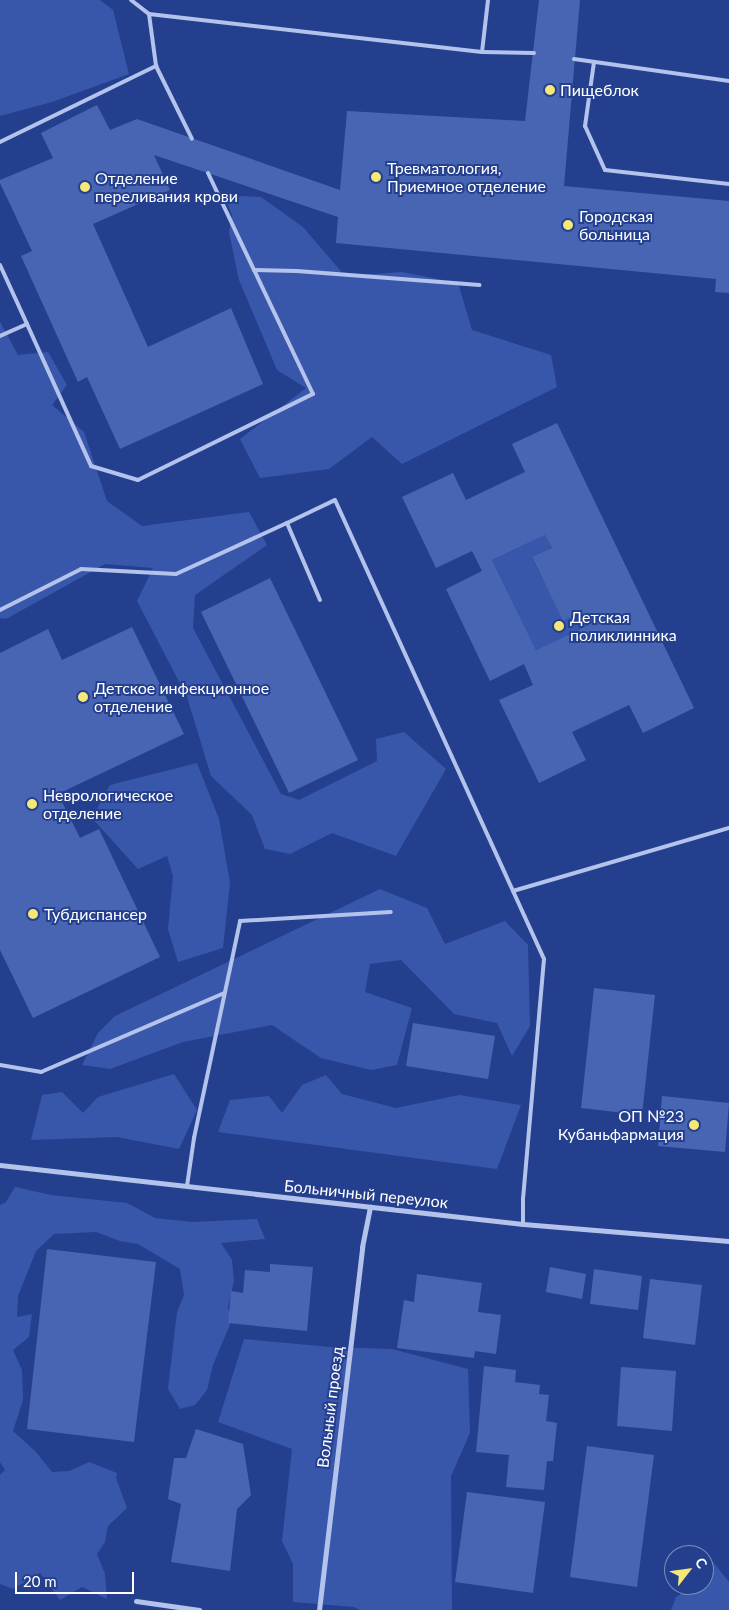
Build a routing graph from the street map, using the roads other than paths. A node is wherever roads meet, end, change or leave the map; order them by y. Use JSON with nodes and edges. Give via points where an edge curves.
{"nodes":[{"id":1,"x":131,"y":0,"type":"edge"},
{"id":2,"x":488,"y":0,"type":"edge"},
{"id":3,"x":149,"y":14,"type":"junction"},
{"id":4,"x":482,"y":52,"type":"junction"},
{"id":5,"x":534,"y":53,"type":"dead end"},
{"id":6,"x":574,"y":59,"type":"dead end"},
{"id":7,"x":594,"y":62,"type":"junction"},
{"id":8,"x":156,"y":66,"type":"junction"},
{"id":9,"x":729,"y":81,"type":"edge"},
{"id":10,"x":192,"y":139,"type":"dead end"},
{"id":11,"x":0,"y":142,"type":"edge"},
{"id":12,"x":208,"y":173,"type":"dead end"},
{"id":13,"x":729,"y":184,"type":"edge"},
{"id":14,"x":0,"y":265,"type":"edge"},
{"id":15,"x":254,"y":270,"type":"junction"},
{"id":16,"x":479,"y":285,"type":"dead end"},
{"id":17,"x":27,"y":324,"type":"junction"},
{"id":18,"x":0,"y":336,"type":"edge"},
{"id":19,"x":287,"y":523,"type":"junction"},
{"id":20,"x":320,"y":600,"type":"dead end"},
{"id":21,"x":0,"y":610,"type":"edge"},
{"id":22,"x":729,"y":828,"type":"edge"},
{"id":23,"x":513,"y":890,"type":"junction"},
{"id":24,"x":391,"y":912,"type":"dead end"},
{"id":25,"x":224,"y":994,"type":"junction"},
{"id":26,"x":0,"y":1066,"type":"edge"},
{"id":27,"x":0,"y":1165,"type":"edge"},
{"id":28,"x":187,"y":1186,"type":"junction"},
{"id":29,"x":370,"y":1207,"type":"junction"},
{"id":30,"x":523,"y":1224,"type":"junction"},
{"id":31,"x":729,"y":1241,"type":"edge"},
{"id":32,"x":136,"y":1601,"type":"dead end"},
{"id":33,"x":199,"y":1610,"type":"edge"},
{"id":34,"x":318,"y":1610,"type":"edge"}],
"edges":[{"from":1,"to":3,"type":"lane"},
{"from":2,"to":4,"type":"lane"},
{"from":3,"to":4,"type":"lane"},
{"from":3,"to":8,"type":"lane"},
{"from":4,"to":5,"type":"lane"},
{"from":6,"to":7,"type":"lane"},
{"from":7,"to":9,"type":"lane"},
{"from":7,"to":13,"type":"lane","via":[[585,126],[605,170]]},
{"from":8,"to":10,"type":"lane"},
{"from":8,"to":11,"type":"lane"},
{"from":12,"to":15,"type":"lane"},
{"from":14,"to":17,"type":"lane"},
{"from":15,"to":16,"type":"lane","via":[[297,270]]},
{"from":15,"to":17,"type":"lane","via":[[313,394],[138,480],[91,466]]},
{"from":17,"to":18,"type":"lane"},
{"from":19,"to":20,"type":"lane"},
{"from":19,"to":21,"type":"lane","via":[[176,574],[81,569]]},
{"from":19,"to":23,"type":"lane","via":[[335,500]]},
{"from":22,"to":23,"type":"lane"},
{"from":23,"to":30,"type":"lane","via":[[544,959]]},
{"from":24,"to":25,"type":"lane","via":[[240,921]]},
{"from":25,"to":26,"type":"lane","via":[[41,1072]]},
{"from":25,"to":28,"type":"lane"},
{"from":27,"to":28,"type":"street","name":"Больничный переулок"},
{"from":28,"to":29,"type":"street","name":"Больничный переулок"},
{"from":29,"to":30,"type":"street","name":"Больничный переулок"},
{"from":29,"to":34,"type":"street","name":"Вольный проезд","via":[[362,1247]]},
{"from":30,"to":31,"type":"street","name":"Больничный переулок"},
{"from":32,"to":33,"type":"street"}]}
